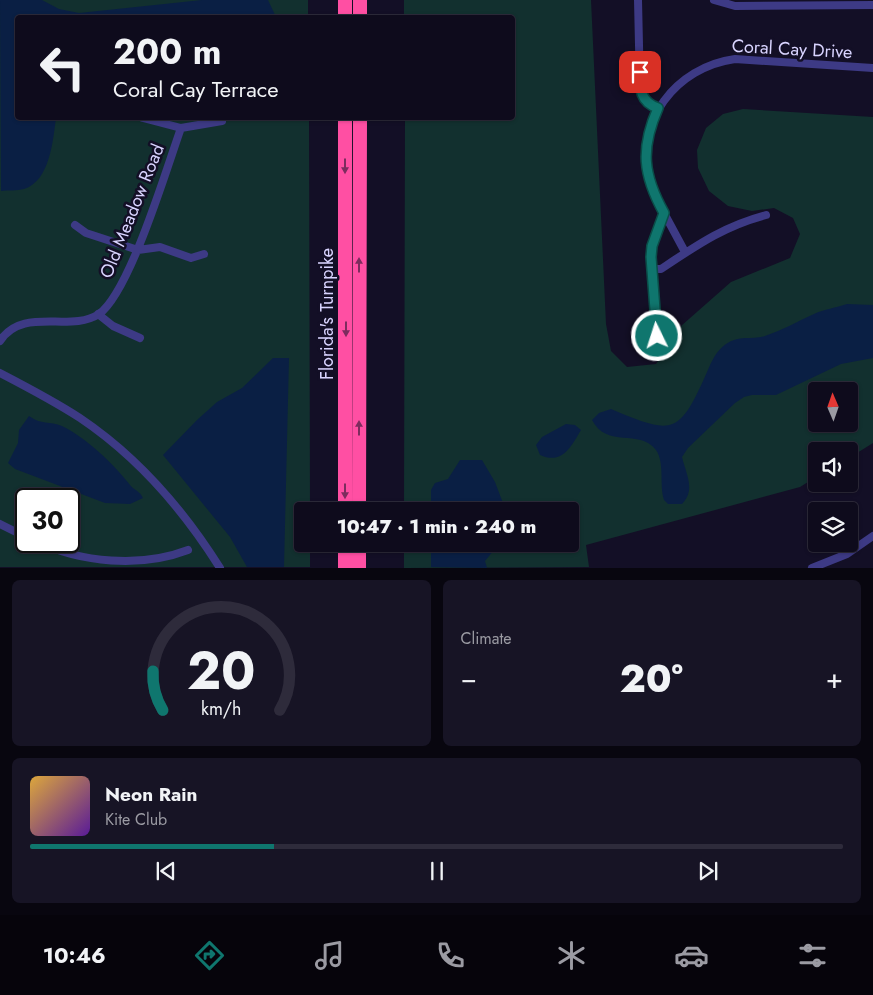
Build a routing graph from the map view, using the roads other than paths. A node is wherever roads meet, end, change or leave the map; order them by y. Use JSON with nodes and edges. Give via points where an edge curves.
{"nodes":[{"id":1,"x":345,"y":0,"type":"edge"},
{"id":2,"x":360,"y":0,"type":"edge"},
{"id":3,"x":638,"y":0,"type":"edge"},
{"id":4,"x":714,"y":0,"type":"edge"},
{"id":5,"x":873,"y":5,"type":"edge"},
{"id":6,"x":345,"y":15,"type":"edge"},
{"id":7,"x":360,"y":15,"type":"edge"},
{"id":8,"x":873,"y":68,"type":"edge"},
{"id":9,"x":658,"y":108,"type":"junction"},
{"id":10,"x":151,"y":120,"type":"edge"},
{"id":11,"x":345,"y":120,"type":"edge"},
{"id":12,"x":360,"y":120,"type":"edge"},
{"id":13,"x":222,"y":121,"type":"dead end"},
{"id":14,"x":181,"y":128,"type":"junction"},
{"id":15,"x":664,"y":213,"type":"junction"},
{"id":16,"x":766,"y":215,"type":"dead end"},
{"id":17,"x":75,"y":225,"type":"dead end"},
{"id":18,"x":138,"y":250,"type":"junction"},
{"id":19,"x":685,"y":252,"type":"junction"},
{"id":20,"x":204,"y":254,"type":"dead end"},
{"id":21,"x":652,"y":269,"type":"junction"},
{"id":22,"x":98,"y":314,"type":"junction"},
{"id":23,"x":657,"y":336,"type":"dead end"},
{"id":24,"x":140,"y":338,"type":"dead end"},
{"id":25,"x":0,"y":341,"type":"edge"},
{"id":26,"x":0,"y":372,"type":"edge"},
{"id":27,"x":345,"y":502,"type":"edge"},
{"id":28,"x":359,"y":502,"type":"edge"},
{"id":29,"x":0,"y":524,"type":"edge"},
{"id":30,"x":15,"y":532,"type":"edge"},
{"id":31,"x":873,"y":536,"type":"edge"},
{"id":32,"x":188,"y":550,"type":"dead end"},
{"id":33,"x":345,"y":552,"type":"edge"},
{"id":34,"x":359,"y":552,"type":"edge"},
{"id":35,"x":63,"y":553,"type":"edge"},
{"id":36,"x":220,"y":568,"type":"edge"},
{"id":37,"x":345,"y":568,"type":"edge"},
{"id":38,"x":358,"y":568,"type":"edge"},
{"id":39,"x":812,"y":568,"type":"edge"}],
"edges":[{"from":1,"to":6,"type":"highway"},
{"from":2,"to":7,"type":"highway"},
{"from":3,"to":9,"type":"street","via":[[640,90],[647,103]]},
{"from":4,"to":5,"type":"street","via":[[735,6]]},
{"from":8,"to":9,"type":"street","name":"Coral Cay Drive","via":[[742,58],[724,60],[684,79]]},
{"from":9,"to":15,"type":"street","name":"Coral Cay Drive","via":[[646,161],[649,184]]},
{"from":10,"to":14,"type":"street"},
{"from":11,"to":27,"type":"highway","name":"Florida's Turnpike","one_way":true},
{"from":28,"to":12,"type":"highway","name":"Florida's Turnpike","one_way":true},
{"from":13,"to":14,"type":"street"},
{"from":14,"to":18,"type":"street","name":"Old Meadow Road"},
{"from":15,"to":19,"type":"street","name":"Coral Cay Drive"},
{"from":15,"to":21,"type":"street","via":[[651,251]]},
{"from":16,"to":19,"type":"street","via":[[732,226]]},
{"from":17,"to":18,"type":"street","via":[[86,233]]},
{"from":18,"to":20,"type":"street","via":[[160,247],[191,258]]},
{"from":18,"to":22,"type":"street","name":"Old Meadow Road","via":[[113,299]]},
{"from":19,"to":21,"type":"street","via":[[661,269]]},
{"from":21,"to":23,"type":"street"},
{"from":22,"to":24,"type":"street","via":[[113,326]]},
{"from":22,"to":25,"type":"street","via":[[82,320],[21,324]]},
{"from":26,"to":36,"type":"street","via":[[78,417],[132,459],[186,518]]},
{"from":29,"to":30,"type":"street"},
{"from":31,"to":39,"type":"street","via":[[839,558]]},
{"from":32,"to":35,"type":"street","via":[[152,562],[102,562]]},
{"from":33,"to":37,"type":"highway"},
{"from":34,"to":38,"type":"highway"}]}
